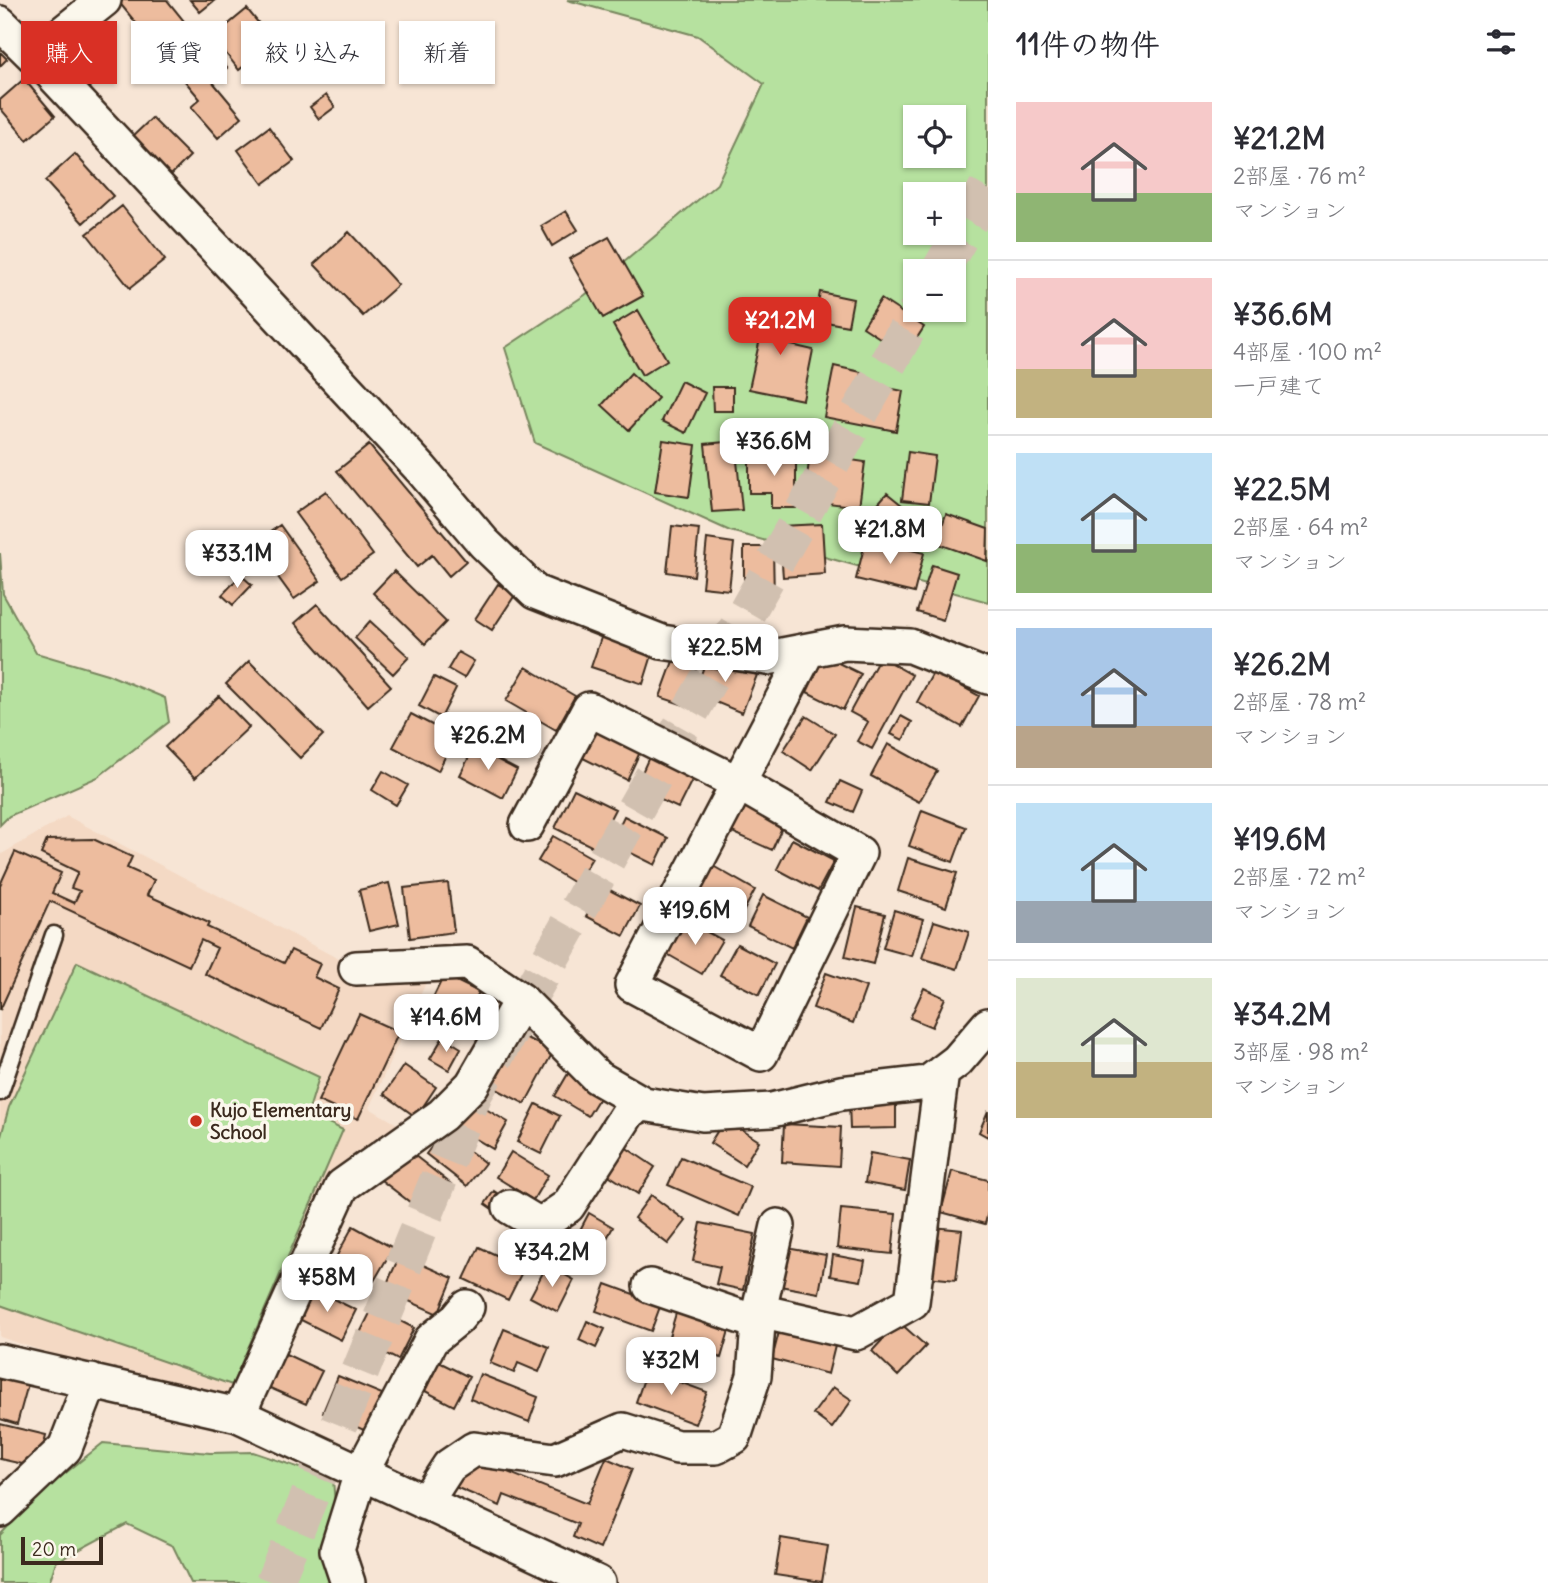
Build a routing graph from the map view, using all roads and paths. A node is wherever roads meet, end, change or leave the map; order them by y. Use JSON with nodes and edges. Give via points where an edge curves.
{"nodes":[{"id":1,"x":104,"y":0,"type":"edge"},
{"id":2,"x":78,"y":21,"type":"edge"},
{"id":3,"x":0,"y":23,"type":"edge"},
{"id":4,"x":21,"y":44,"type":"edge"},
{"id":5,"x":59,"y":84,"type":"edge"},
{"id":6,"x":808,"y":650,"type":"junction"},
{"id":7,"x":988,"y":677,"type":"edge"},
{"id":8,"x":738,"y":783,"type":"junction"},
{"id":9,"x":527,"y":825,"type":"dead end"},
{"id":10,"x":54,"y":935,"type":"dead end"},
{"id":11,"x":356,"y":968,"type":"dead end"},
{"id":12,"x":521,"y":1000,"type":"junction"},
{"id":13,"x":988,"y":1025,"type":"edge"},
{"id":14,"x":942,"y":1072,"type":"junction"},
{"id":15,"x":0,"y":1092,"type":"edge"},
{"id":16,"x":643,"y":1104,"type":"junction"},
{"id":17,"x":510,"y":1207,"type":"dead end"},
{"id":18,"x":778,"y":1226,"type":"dead end"},
{"id":19,"x":650,"y":1286,"type":"dead end"},
{"id":20,"x":467,"y":1307,"type":"dead end"},
{"id":21,"x":759,"y":1311,"type":"junction"},
{"id":22,"x":0,"y":1361,"type":"edge"},
{"id":23,"x":90,"y":1381,"type":"junction"},
{"id":24,"x":238,"y":1415,"type":"junction"},
{"id":25,"x":361,"y":1473,"type":"junction"},
{"id":26,"x":425,"y":1503,"type":"junction"},
{"id":27,"x":0,"y":1510,"type":"edge"},
{"id":28,"x":348,"y":1583,"type":"edge"},
{"id":29,"x":598,"y":1583,"type":"edge"}],
"edges":[{"from":1,"to":2,"type":"street"},
{"from":3,"to":4,"type":"street"},
{"from":5,"to":6,"type":"street","via":[[412,459],[484,543],[535,592],[662,642],[767,658]]},
{"from":6,"to":7,"type":"street","via":[[845,643],[910,646]]},
{"from":6,"to":8,"type":"street"},
{"from":8,"to":8,"type":"street","via":[[632,985],[761,1054],[859,853]]},
{"from":8,"to":9,"type":"street","via":[[589,709]]},
{"from":10,"to":15,"type":"lane"},
{"from":11,"to":12,"type":"street","via":[[467,963]]},
{"from":12,"to":16,"type":"street","via":[[597,1077]]},
{"from":12,"to":24,"type":"street","via":[[472,1085],[442,1115],[342,1186]]},
{"from":13,"to":14,"type":"street"},
{"from":14,"to":16,"type":"street","via":[[928,1083],[841,1093],[772,1110],[703,1114]]},
{"from":14,"to":21,"type":"street","via":[[912,1302],[856,1333]]},
{"from":16,"to":17,"type":"street","via":[[630,1110],[568,1206],[540,1225]]},
{"from":18,"to":21,"type":"street"},
{"from":19,"to":21,"type":"street","via":[[747,1319]]},
{"from":20,"to":25,"type":"street","via":[[431,1340]]},
{"from":21,"to":26,"type":"street","via":[[754,1376],[734,1437],[716,1447],[677,1447],[623,1430],[555,1460],[474,1450],[449,1466]]},
{"from":22,"to":23,"type":"street"},
{"from":23,"to":24,"type":"street"},
{"from":23,"to":27,"type":"street","via":[[65,1448]]},
{"from":24,"to":25,"type":"street"},
{"from":25,"to":26,"type":"street"},
{"from":25,"to":28,"type":"street","via":[[337,1550]]},
{"from":26,"to":29,"type":"street"}]}
